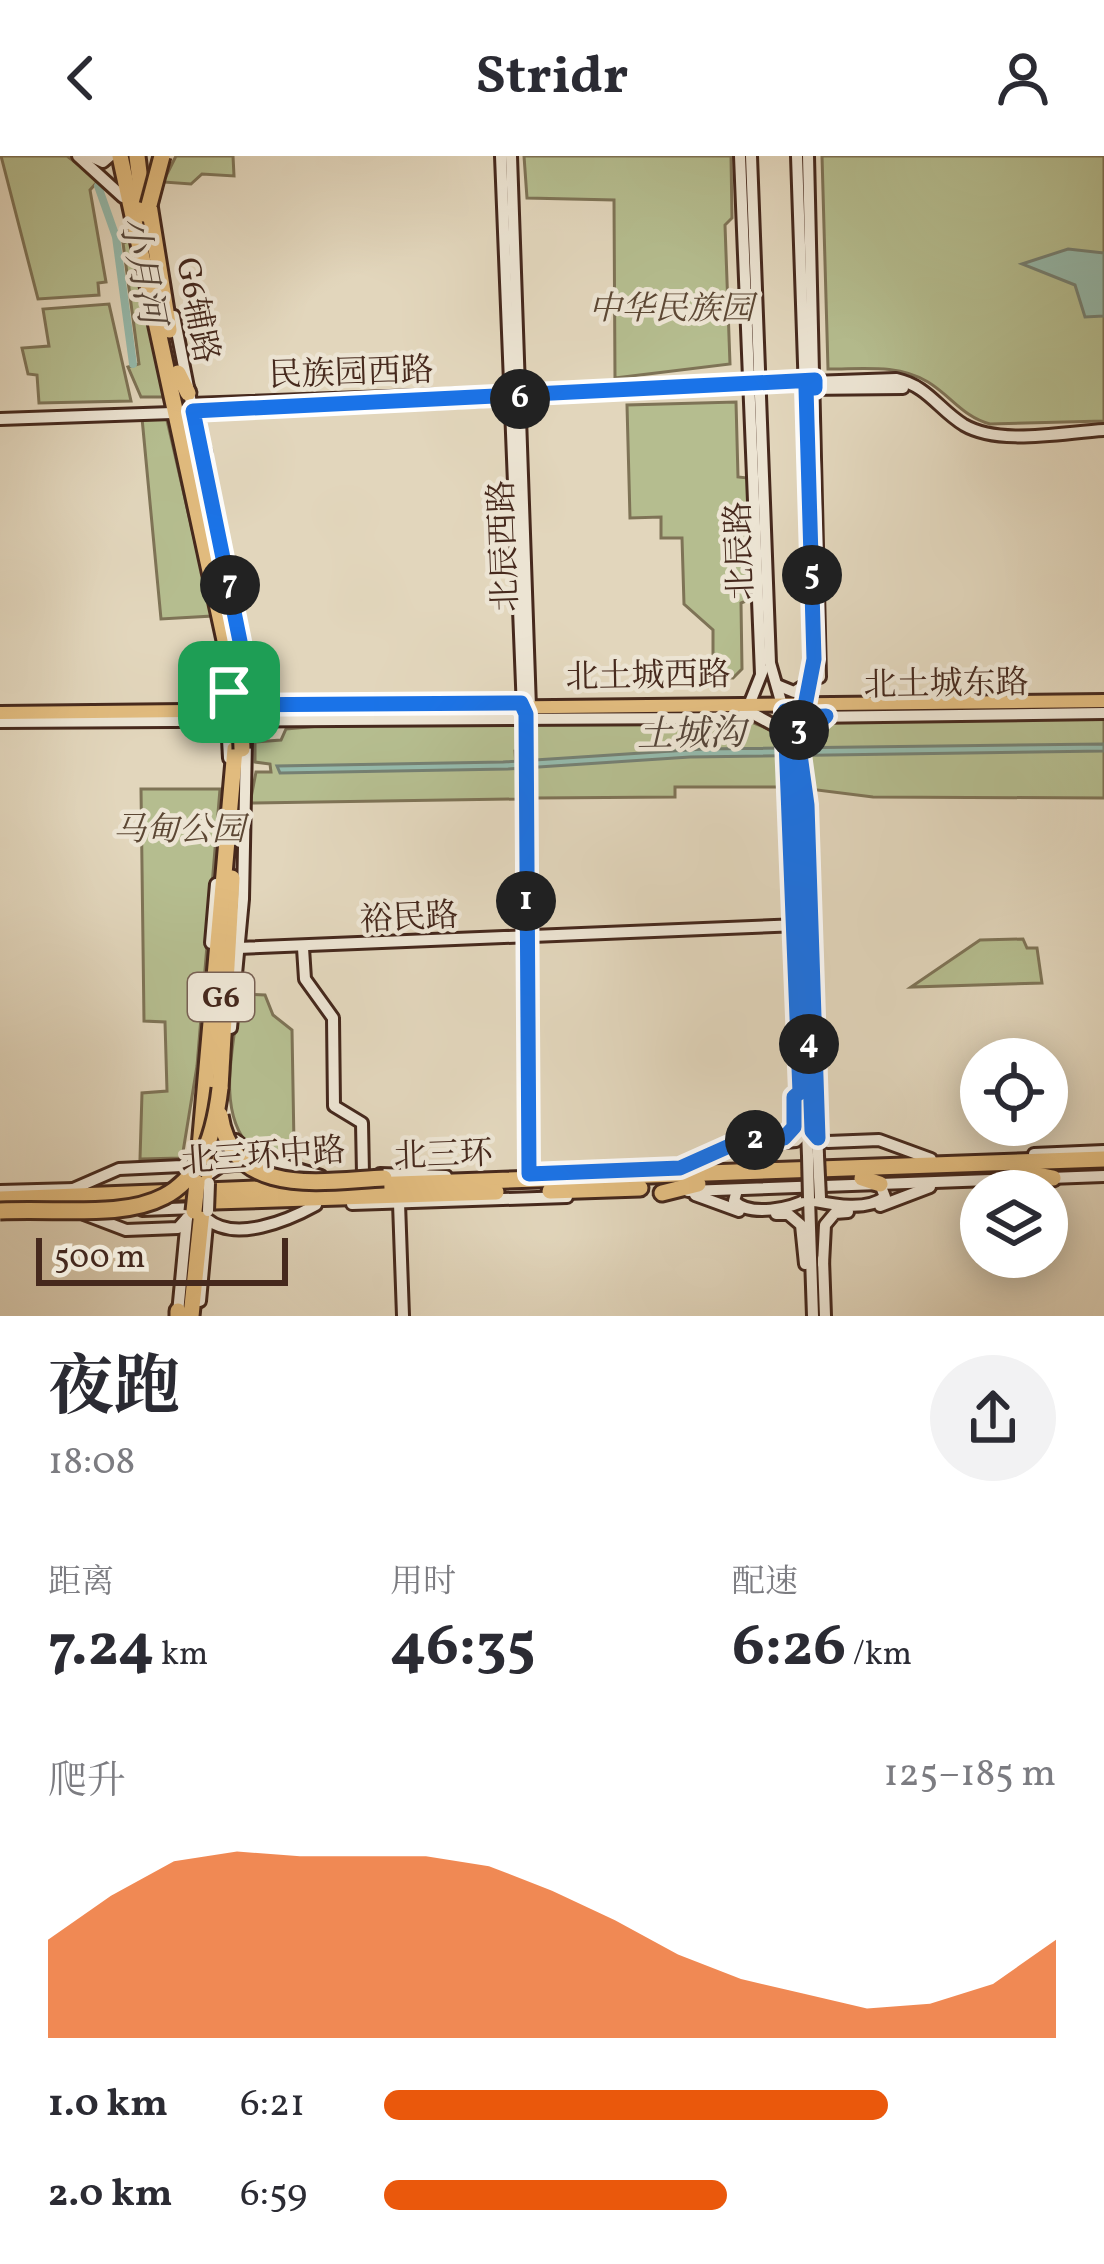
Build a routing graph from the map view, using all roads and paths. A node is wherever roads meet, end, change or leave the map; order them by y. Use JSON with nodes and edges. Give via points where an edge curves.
{"nodes":[{"id":1,"x":78,"y":156,"type":"edge"},
{"id":2,"x":89,"y":156,"type":"edge"},
{"id":3,"x":127,"y":156,"type":"edge"},
{"id":4,"x":163,"y":156,"type":"edge"},
{"id":5,"x":508,"y":156,"type":"edge"},
{"id":6,"x":740,"y":156,"type":"edge"},
{"id":7,"x":751,"y":156,"type":"edge"},
{"id":8,"x":797,"y":156,"type":"edge"},
{"id":9,"x":808,"y":156,"type":"edge"},
{"id":10,"x":123,"y":197,"type":"junction"},
{"id":11,"x":152,"y":198,"type":"junction"},
{"id":12,"x":133,"y":213,"type":"junction"},
{"id":13,"x":144,"y":243,"type":"junction"},
{"id":14,"x":512,"y":271,"type":"junction"},
{"id":15,"x":146,"y":302,"type":"junction"},
{"id":16,"x":169,"y":330,"type":"junction"},
{"id":17,"x":178,"y":374,"type":"junction"},
{"id":18,"x":810,"y":385,"type":"junction"},
{"id":19,"x":755,"y":387,"type":"junction"},
{"id":20,"x":516,"y":396,"type":"junction"},
{"id":21,"x":191,"y":403,"type":"junction"},
{"id":22,"x":171,"y":409,"type":"junction"},
{"id":23,"x":0,"y":415,"type":"edge"},
{"id":24,"x":1104,"y":434,"type":"edge"},
{"id":25,"x":203,"y":452,"type":"junction"},
{"id":26,"x":200,"y":479,"type":"junction"},
{"id":27,"x":769,"y":656,"type":"junction"},
{"id":28,"x":235,"y":667,"type":"junction"},
{"id":29,"x":761,"y":674,"type":"junction"},
{"id":30,"x":817,"y":678,"type":"junction"},
{"id":31,"x":774,"y":683,"type":"junction"},
{"id":32,"x":248,"y":688,"type":"junction"},
{"id":33,"x":932,"y":703,"type":"junction"},
{"id":34,"x":1104,"y":704,"type":"edge"},
{"id":35,"x":751,"y":706,"type":"junction"},
{"id":36,"x":784,"y":707,"type":"junction"},
{"id":37,"x":805,"y":707,"type":"junction"},
{"id":38,"x":528,"y":708,"type":"junction"},
{"id":39,"x":229,"y":710,"type":"junction"},
{"id":40,"x":832,"y":710,"type":"junction"},
{"id":41,"x":249,"y":714,"type":"junction"},
{"id":42,"x":0,"y":716,"type":"edge"},
{"id":43,"x":793,"y":738,"type":"junction"},
{"id":44,"x":239,"y":743,"type":"junction"},
{"id":45,"x":793,"y":759,"type":"junction"},
{"id":46,"x":801,"y":794,"type":"junction"},
{"id":47,"x":237,"y":870,"type":"junction"},
{"id":48,"x":212,"y":918,"type":"junction"},
{"id":49,"x":796,"y":925,"type":"junction"},
{"id":50,"x":529,"y":936,"type":"junction"},
{"id":51,"x":235,"y":940,"type":"junction"},
{"id":52,"x":217,"y":944,"type":"junction"},
{"id":53,"x":303,"y":948,"type":"junction"},
{"id":54,"x":208,"y":1054,"type":"junction"},
{"id":55,"x":223,"y":1088,"type":"junction"},
{"id":56,"x":199,"y":1091,"type":"junction"},
{"id":57,"x":817,"y":1091,"type":"junction"},
{"id":58,"x":800,"y":1092,"type":"junction"},
{"id":59,"x":215,"y":1124,"type":"junction"},
{"id":60,"x":894,"y":1144,"type":"junction"},
{"id":61,"x":810,"y":1146,"type":"junction"},
{"id":62,"x":730,"y":1147,"type":"junction"},
{"id":63,"x":1085,"y":1152,"type":"junction"},
{"id":64,"x":193,"y":1156,"type":"junction"},
{"id":65,"x":974,"y":1157,"type":"junction"},
{"id":66,"x":931,"y":1159,"type":"junction"},
{"id":67,"x":1065,"y":1161,"type":"junction"},
{"id":68,"x":1001,"y":1162,"type":"junction"},
{"id":69,"x":260,"y":1163,"type":"junction"},
{"id":70,"x":1104,"y":1163,"type":"edge"},
{"id":71,"x":177,"y":1166,"type":"junction"},
{"id":72,"x":143,"y":1167,"type":"junction"},
{"id":73,"x":680,"y":1168,"type":"junction"},
{"id":74,"x":660,"y":1169,"type":"junction"},
{"id":75,"x":867,"y":1169,"type":"junction"},
{"id":76,"x":1036,"y":1170,"type":"edge"},
{"id":77,"x":583,"y":1171,"type":"joint"},
{"id":78,"x":960,"y":1171,"type":"edge"},
{"id":79,"x":363,"y":1174,"type":"junction"},
{"id":80,"x":1068,"y":1174,"type":"edge"},
{"id":81,"x":321,"y":1176,"type":"junction"},
{"id":82,"x":205,"y":1177,"type":"junction"},
{"id":83,"x":308,"y":1178,"type":"junction"},
{"id":84,"x":745,"y":1179,"type":"junction"},
{"id":85,"x":541,"y":1180,"type":"junction"},
{"id":86,"x":463,"y":1183,"type":"junction"},
{"id":87,"x":695,"y":1183,"type":"junction"},
{"id":88,"x":880,"y":1184,"type":"junction"},
{"id":89,"x":960,"y":1184,"type":"edge"},
{"id":90,"x":938,"y":1185,"type":"junction"},
{"id":91,"x":73,"y":1189,"type":"junction"},
{"id":92,"x":31,"y":1190,"type":"joint"},
{"id":93,"x":662,"y":1192,"type":"joint"},
{"id":94,"x":423,"y":1194,"type":"junction"},
{"id":95,"x":259,"y":1195,"type":"junction"},
{"id":96,"x":594,"y":1195,"type":"junction"},
{"id":97,"x":137,"y":1199,"type":"junction"},
{"id":98,"x":898,"y":1200,"type":"junction"},
{"id":99,"x":399,"y":1203,"type":"junction"},
{"id":100,"x":0,"y":1204,"type":"edge"},
{"id":101,"x":316,"y":1205,"type":"junction"},
{"id":102,"x":812,"y":1206,"type":"junction"},
{"id":103,"x":726,"y":1207,"type":"junction"},
{"id":104,"x":77,"y":1212,"type":"junction"},
{"id":105,"x":29,"y":1214,"type":"joint"},
{"id":106,"x":201,"y":1215,"type":"junction"},
{"id":107,"x":265,"y":1226,"type":"junction"},
{"id":108,"x":134,"y":1229,"type":"junction"},
{"id":109,"x":171,"y":1229,"type":"junction"},
{"id":110,"x":183,"y":1243,"type":"junction"},
{"id":111,"x":805,"y":1264,"type":"junction"},
{"id":112,"x":823,"y":1264,"type":"junction"},
{"id":113,"x":184,"y":1315,"type":"edge"},
{"id":114,"x":403,"y":1316,"type":"edge"},
{"id":115,"x":816,"y":1316,"type":"edge"}],
"edges":[{"from":1,"to":10,"type":"street"},
{"from":2,"to":3,"type":"street"},
{"from":3,"to":4,"type":"street"},
{"from":3,"to":10,"type":"street","name":"G6辅路"},
{"from":3,"to":11,"type":"street","name":"G6辅路"},
{"from":3,"to":12,"type":"highway","number":"G6"},
{"from":3,"to":13,"type":"highway"},
{"from":4,"to":11,"type":"highway","bridge":true},
{"from":5,"to":14,"type":"street","name":"北辰西路"},
{"from":6,"to":19,"type":"street","name":"北辰路"},
{"from":7,"to":19,"type":"street","name":"北辰路"},
{"from":8,"to":18,"type":"street"},
{"from":9,"to":18,"type":"street"},
{"from":10,"to":12,"type":"highway"},
{"from":10,"to":15,"type":"street","name":"G6辅路"},
{"from":11,"to":16,"type":"highway"},
{"from":11,"to":21,"type":"street","name":"G6辅路"},
{"from":12,"to":13,"type":"highway","number":"G6"},
{"from":13,"to":15,"type":"highway"},
{"from":13,"to":16,"type":"highway","number":"G6"},
{"from":13,"to":28,"type":"highway","number":"G6"},
{"from":14,"to":20,"type":"street","name":"北辰西路"},
{"from":14,"to":20,"type":"street","name":"北辰西路"},
{"from":15,"to":22,"type":"street","name":"G6辅路"},
{"from":16,"to":17,"type":"highway","number":"G6"},
{"from":17,"to":21,"type":"highway"},
{"from":17,"to":26,"type":"highway","number":"G6"},
{"from":18,"to":19,"type":"street","name":"民族园西路"},
{"from":18,"to":24,"type":"street","name":"民族园西路","via":[[916,391],[952,425],[984,439]]},
{"from":18,"to":30,"type":"street"},
{"from":18,"to":30,"type":"street"},
{"from":19,"to":20,"type":"street","name":"民族园西路"},
{"from":19,"to":27,"type":"street","name":"北辰路"},
{"from":19,"to":29,"type":"street","name":"北辰路"},
{"from":20,"to":21,"type":"street","name":"民族园西路"},
{"from":20,"to":38,"type":"street","name":"北辰西路"},
{"from":20,"to":38,"type":"street","name":"北辰西路"},
{"from":21,"to":25,"type":"street","name":"G6辅路"},
{"from":22,"to":23,"type":"street"},
{"from":22,"to":39,"type":"street","name":"G6辅路"},
{"from":25,"to":26,"type":"highway"},
{"from":25,"to":32,"type":"street","name":"G6辅路"},
{"from":26,"to":28,"type":"highway","number":"G6"},
{"from":27,"to":29,"type":"street"},
{"from":27,"to":31,"type":"street","name":"北辰路"},
{"from":28,"to":44,"type":"highway","number":"G6","bridge":true},
{"from":29,"to":35,"type":"street"},
{"from":30,"to":31,"type":"street","via":[[794,692]]},
{"from":30,"to":37,"type":"street"},
{"from":30,"to":40,"type":"street"},
{"from":31,"to":36,"type":"street","name":"北辰路"},
{"from":32,"to":39,"type":"street"},
{"from":32,"to":41,"type":"street","name":"G6辅路"},
{"from":33,"to":34,"type":"main road","name":"北土城东路"},
{"from":33,"to":40,"type":"main road","name":"北土城东路"},
{"from":33,"to":40,"type":"main road","name":"北土城东路"},
{"from":34,"to":40,"type":"street","name":"北土城东路"},
{"from":35,"to":36,"type":"main road","name":"北土城西路"},
{"from":35,"to":38,"type":"main road","name":"北土城西路"},
{"from":35,"to":43,"type":"street"},
{"from":36,"to":37,"type":"main road","name":"北土城西路"},
{"from":36,"to":43,"type":"street","name":"北辰路"},
{"from":37,"to":40,"type":"main road","name":"北土城东路"},
{"from":37,"to":43,"type":"street"},
{"from":38,"to":41,"type":"main road","name":"北土城西路"},
{"from":38,"to":50,"type":"street","name":"北辰西路"},
{"from":39,"to":41,"type":"main road","name":"北土城西路"},
{"from":39,"to":42,"type":"main road"},
{"from":39,"to":44,"type":"street","name":"G6辅路"},
{"from":40,"to":43,"type":"street"},
{"from":41,"to":44,"type":"street","name":"G6辅路"},
{"from":43,"to":45,"type":"street"},
{"from":44,"to":47,"type":"highway","number":"G6"},
{"from":44,"to":48,"type":"street","name":"G6辅路"},
{"from":44,"to":52,"type":"highway","number":"G6"},
{"from":45,"to":46,"type":"street"},
{"from":45,"to":49,"type":"street"},
{"from":46,"to":57,"type":"street"},
{"from":46,"to":61,"type":"street"},
{"from":47,"to":51,"type":"highway"},
{"from":47,"to":59,"type":"highway","number":"G6"},
{"from":48,"to":52,"type":"highway"},
{"from":48,"to":56,"type":"street","name":"G6辅路"},
{"from":49,"to":50,"type":"street","name":"裕民路"},
{"from":49,"to":58,"type":"street"},
{"from":49,"to":61,"type":"street"},
{"from":50,"to":53,"type":"street","name":"裕民路"},
{"from":50,"to":85,"type":"street","name":"北辰西路"},
{"from":51,"to":53,"type":"street","name":"裕民路"},
{"from":51,"to":55,"type":"street"},
{"from":51,"to":55,"type":"highway"},
{"from":52,"to":54,"type":"highway","number":"G6"},
{"from":53,"to":79,"type":"street","via":[[305,979],[333,1018],[334,1106],[362,1123]]},
{"from":54,"to":56,"type":"highway"},
{"from":54,"to":82,"type":"highway","number":"G6"},
{"from":55,"to":59,"type":"highway"},
{"from":55,"to":86,"type":"highway","bridge":true,"via":[[223,1130],[254,1171],[289,1182]]},
{"from":55,"to":100,"type":"highway","bridge":true,"via":[[208,1150],[170,1196],[131,1208]]},
{"from":56,"to":64,"type":"street","name":"G6辅路"},
{"from":57,"to":60,"type":"street","via":[[823,1129],[834,1140]]},
{"from":57,"to":61,"type":"street"},
{"from":58,"to":61,"type":"street"},
{"from":58,"to":62,"type":"street","via":[[784,1138]]},
{"from":59,"to":81,"type":"street","via":[[247,1153]]},
{"from":59,"to":82,"type":"highway","number":"G6"},
{"from":60,"to":61,"type":"street"},
{"from":60,"to":66,"type":"street"},
{"from":61,"to":62,"type":"street"},
{"from":61,"to":75,"type":"street","via":[[878,1143],[884,1150]]},
{"from":61,"to":84,"type":"street","via":[[740,1148],[734,1160]]},
{"from":61,"to":102,"type":"street","bridge":true},
{"from":62,"to":73,"type":"street"},
{"from":63,"to":65,"type":"street"},
{"from":63,"to":67,"type":"highway"},
{"from":63,"to":70,"type":"street"},
{"from":64,"to":71,"type":"street"},
{"from":64,"to":82,"type":"street","name":"G6辅路"},
{"from":65,"to":66,"type":"street"},
{"from":65,"to":68,"type":"highway"},
{"from":66,"to":75,"type":"street"},
{"from":67,"to":68,"type":"highway","name":"北三环"},
{"from":67,"to":70,"type":"highway","name":"北三环"},
{"from":68,"to":75,"type":"highway","name":"北三环"},
{"from":69,"to":82,"type":"street"},
{"from":69,"to":83,"type":"street"},
{"from":69,"to":95,"type":"street","via":[[270,1173]]},
{"from":70,"to":76,"type":"highway","name":"北三环"},
{"from":70,"to":80,"type":"street"},
{"from":71,"to":72,"type":"street"},
{"from":71,"to":82,"type":"street"},
{"from":72,"to":91,"type":"street"},
{"from":72,"to":97,"type":"street","via":[[127,1172]]},
{"from":73,"to":74,"type":"street"},
{"from":73,"to":84,"type":"street"},
{"from":74,"to":77,"type":"street"},
{"from":74,"to":87,"type":"highway"},
{"from":75,"to":78,"type":"highway","name":"北三环"},
{"from":75,"to":84,"type":"highway","name":"北三环"},
{"from":75,"to":88,"type":"highway"},
{"from":77,"to":85,"type":"highway"},
{"from":79,"to":81,"type":"street","name":"北三环中路"},
{"from":79,"to":85,"type":"street","name":"北三环中路"},
{"from":81,"to":83,"type":"street","name":"北三环中路"},
{"from":82,"to":106,"type":"highway","number":"G6","bridge":true},
{"from":83,"to":95,"type":"street","name":"北三环中路"},
{"from":84,"to":87,"type":"highway","name":"北三环"},
{"from":84,"to":88,"type":"street"},
{"from":84,"to":102,"type":"street","via":[[734,1201],[743,1208]]},
{"from":85,"to":86,"type":"highway","name":"北三环"},
{"from":85,"to":87,"type":"highway","name":"北三环"},
{"from":85,"to":94,"type":"highway","name":"北三环"},
{"from":85,"to":96,"type":"highway"},
{"from":86,"to":95,"type":"highway","name":"北三环"},
{"from":87,"to":93,"type":"highway"},
{"from":87,"to":103,"type":"street"},
{"from":88,"to":90,"type":"street"},
{"from":88,"to":102,"type":"street","via":[[885,1197],[876,1204]]},
{"from":89,"to":90,"type":"street"},
{"from":90,"to":98,"type":"street"},
{"from":91,"to":92,"type":"street"},
{"from":91,"to":97,"type":"street"},
{"from":92,"to":100,"type":"highway"},
{"from":93,"to":96,"type":"street","name":"北三环中路"},
{"from":94,"to":95,"type":"highway","name":"北三环"},
{"from":94,"to":99,"type":"highway"},
{"from":95,"to":97,"type":"highway","name":"北三环"},
{"from":95,"to":101,"type":"street","name":"北三环中路"},
{"from":95,"to":107,"type":"street"},
{"from":96,"to":99,"type":"street","name":"北三环中路"},
{"from":97,"to":100,"type":"highway","name":"北三环"},
{"from":97,"to":104,"type":"street"},
{"from":97,"to":108,"type":"street","via":[[127,1223]]},
{"from":98,"to":102,"type":"street"},
{"from":98,"to":112,"type":"street","via":[[877,1211],[835,1213],[825,1225]]},
{"from":99,"to":101,"type":"street","name":"北三环中路"},
{"from":99,"to":114,"type":"street"},
{"from":100,"to":105,"type":"highway"},
{"from":101,"to":107,"type":"street"},
{"from":102,"to":103,"type":"street"},
{"from":102,"to":111,"type":"street"},
{"from":102,"to":112,"type":"street"},
{"from":102,"to":115,"type":"street"},
{"from":103,"to":111,"type":"street","via":[[789,1214],[801,1225]]},
{"from":104,"to":105,"type":"street"},
{"from":104,"to":108,"type":"street"},
{"from":106,"to":107,"type":"street"},
{"from":106,"to":109,"type":"street"},
{"from":106,"to":110,"type":"street"},
{"from":106,"to":113,"type":"highway"},
{"from":106,"to":113,"type":"street","via":[[207,1238]]},
{"from":108,"to":109,"type":"street"},
{"from":109,"to":110,"type":"street"},
{"from":110,"to":113,"type":"street"},
{"from":111,"to":115,"type":"street"},
{"from":112,"to":115,"type":"street"}]}
